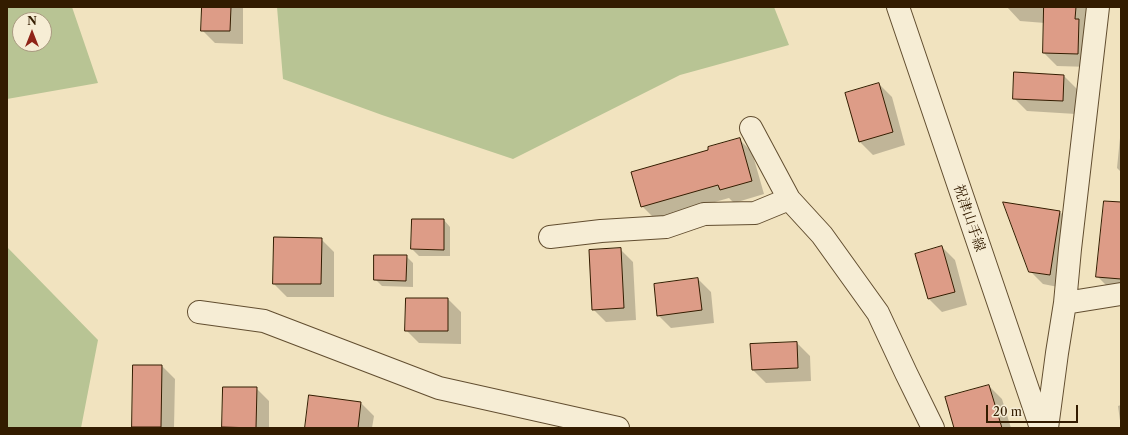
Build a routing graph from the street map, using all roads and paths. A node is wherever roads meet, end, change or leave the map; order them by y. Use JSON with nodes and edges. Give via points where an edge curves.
{"nodes":[{"id":1,"x":898,"y":7,"type":"edge"},
{"id":2,"x":1098,"y":7,"type":"edge"},
{"id":3,"x":751,"y":128,"type":"dead end"},
{"id":4,"x":790,"y":199,"type":"junction"},
{"id":5,"x":550,"y":237,"type":"dead end"},
{"id":6,"x":1121,"y":294,"type":"edge"},
{"id":7,"x":1065,"y":303,"type":"junction"},
{"id":8,"x":199,"y":312,"type":"dead end"},
{"id":9,"x":618,"y":428,"type":"edge"},
{"id":10,"x":933,"y":428,"type":"edge"},
{"id":11,"x":1041,"y":428,"type":"edge"},
{"id":12,"x":1047,"y":428,"type":"edge"}],
"edges":[{"from":1,"to":11,"type":"street","name":"祝津山手線"},
{"from":2,"to":7,"type":"street"},
{"from":3,"to":4,"type":"street"},
{"from":4,"to":5,"type":"street","via":[[755,213],[704,214],[666,228],[601,231]]},
{"from":4,"to":10,"type":"street","via":[[822,235],[878,313]]},
{"from":6,"to":7,"type":"street"},
{"from":7,"to":12,"type":"street"},
{"from":8,"to":9,"type":"street","via":[[264,321],[439,388]]}]}
